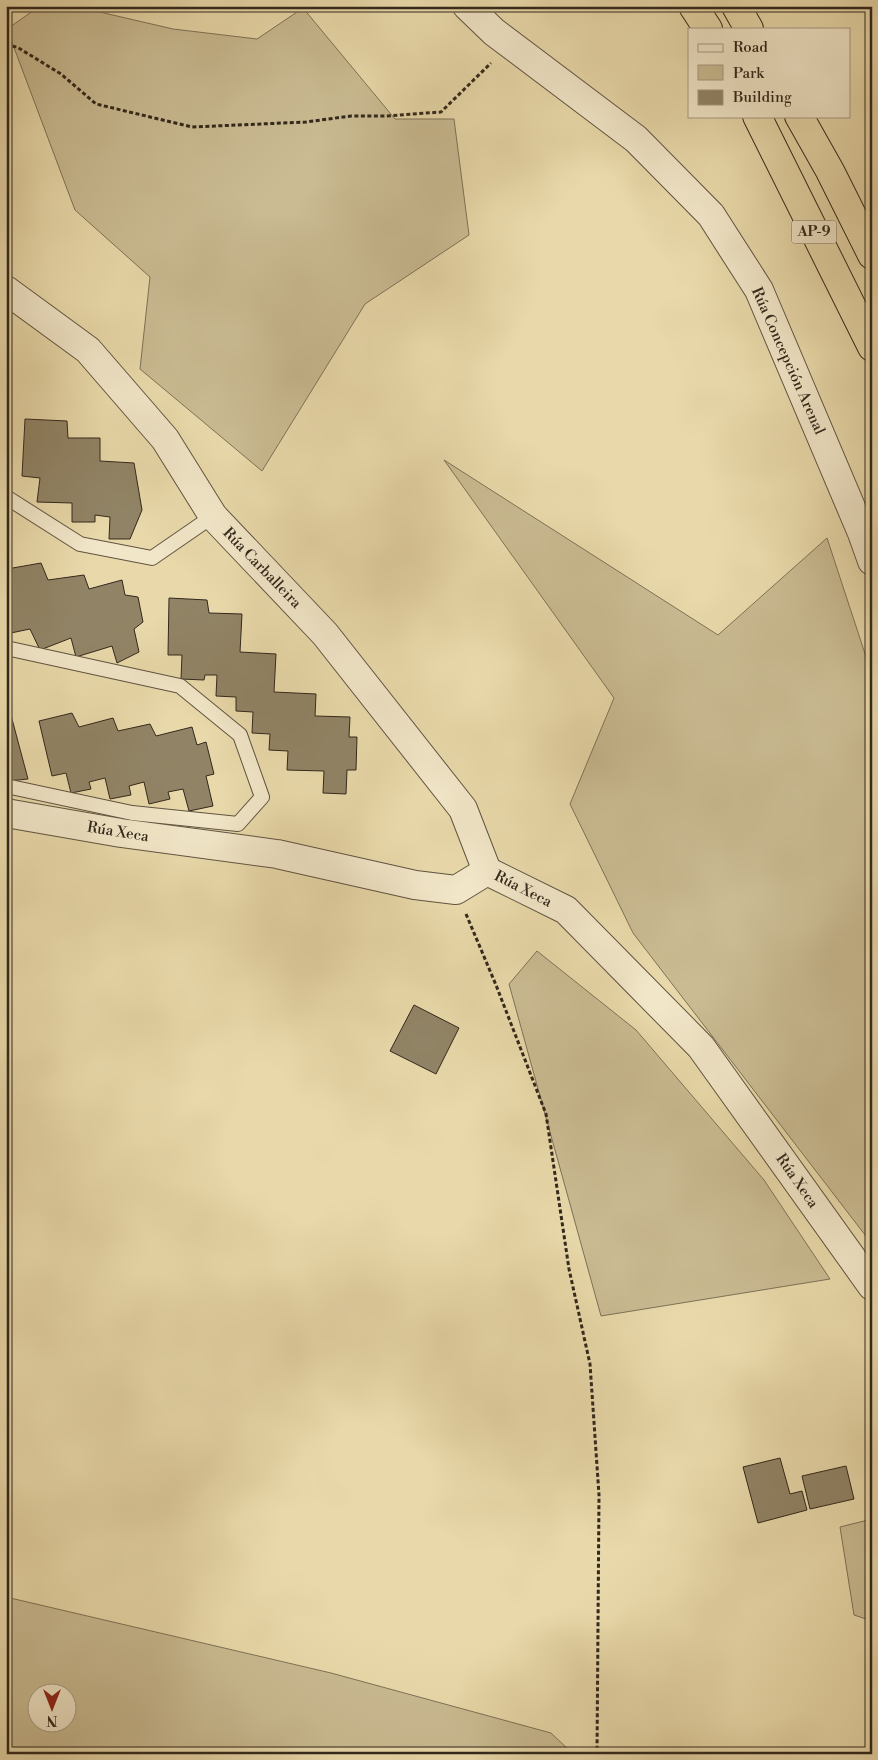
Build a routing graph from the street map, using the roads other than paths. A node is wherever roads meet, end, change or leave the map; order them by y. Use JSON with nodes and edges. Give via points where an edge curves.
{"nodes":[{"id":1,"x":467,"y":6,"type":"edge"},
{"id":2,"x":693,"y":6,"type":"edge"},
{"id":3,"x":736,"y":6,"type":"edge"},
{"id":4,"x":707,"y":28,"type":"edge"},
{"id":5,"x":748,"y":28,"type":"edge"},
{"id":6,"x":758,"y":118,"type":"edge"},
{"id":7,"x":800,"y":118,"type":"edge"},
{"id":8,"x":872,"y":255,"type":"edge"},
{"id":9,"x":6,"y":290,"type":"edge"},
{"id":10,"x":872,"y":347,"type":"edge"},
{"id":11,"x":6,"y":497,"type":"edge"},
{"id":12,"x":212,"y":516,"type":"junction"},
{"id":13,"x":867,"y":530,"type":"edge"},
{"id":14,"x":872,"y":561,"type":"edge"},
{"id":15,"x":6,"y":648,"type":"edge"},
{"id":16,"x":6,"y":786,"type":"edge"},
{"id":17,"x":6,"y":814,"type":"edge"},
{"id":18,"x":487,"y":871,"type":"junction"},
{"id":19,"x":872,"y":1286,"type":"edge"}],
"edges":[{"from":1,"to":13,"type":"street","name":"Rúa Concepción Arenal","via":[[494,32],[636,138],[711,215],[759,290]]},
{"from":2,"to":4,"type":"highway"},
{"from":3,"to":5,"type":"highway"},
{"from":6,"to":10,"type":"highway","number":"AP-9"},
{"from":7,"to":8,"type":"highway","number":"AP-9"},
{"from":9,"to":12,"type":"street","name":"Rúa Carballeira","via":[[88,350],[165,439]]},
{"from":11,"to":12,"type":"lane","via":[[80,544],[152,558]]},
{"from":12,"to":18,"type":"street","name":"Rúa Carballeira","via":[[325,634],[463,809]]},
{"from":13,"to":14,"type":"street","name":"Rúa Concepción Arenal"},
{"from":15,"to":16,"type":"lane","via":[[180,686],[240,735],[262,797],[238,824],[132,813]]},
{"from":17,"to":18,"type":"street","name":"Rúa Xeca","via":[[277,854],[415,885],[456,890]]},
{"from":18,"to":19,"type":"street","name":"Rúa Xeca","via":[[566,910],[701,1046]]}]}
